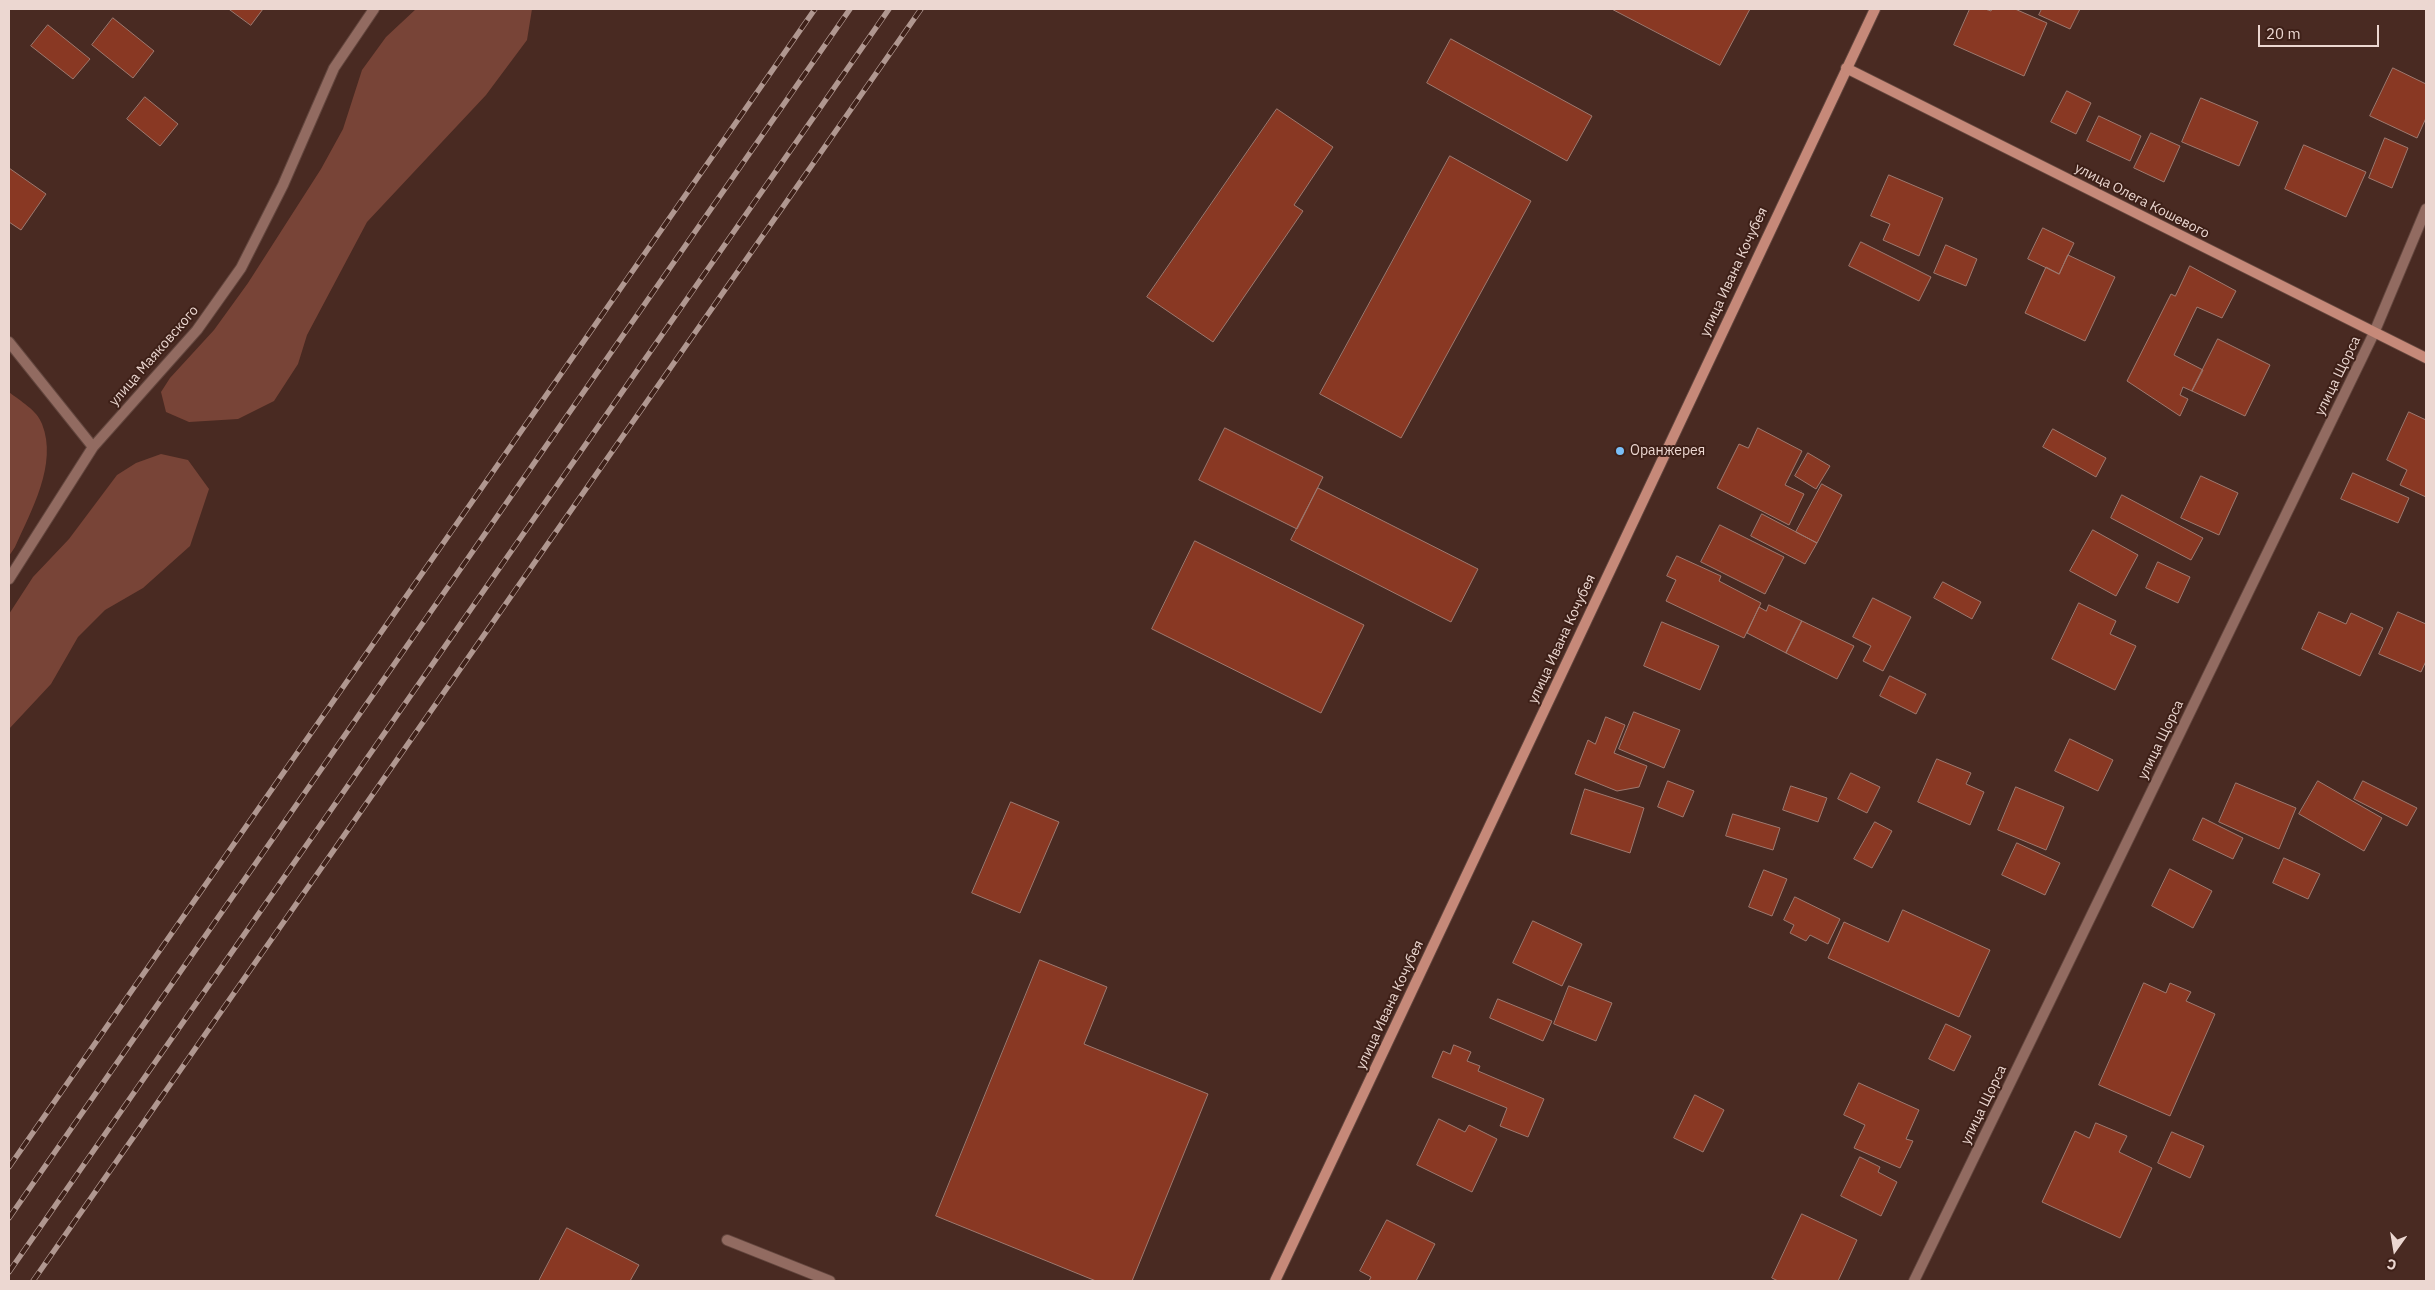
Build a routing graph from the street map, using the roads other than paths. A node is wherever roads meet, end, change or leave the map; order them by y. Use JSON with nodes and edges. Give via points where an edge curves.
{"nodes":[{"id":1,"x":374,"y":9,"type":"edge"},
{"id":2,"x":1875,"y":9,"type":"edge"},
{"id":3,"x":1846,"y":68,"type":"junction"},
{"id":4,"x":2426,"y":209,"type":"edge"},
{"id":5,"x":2374,"y":334,"type":"junction"},
{"id":6,"x":9,"y":342,"type":"edge"},
{"id":7,"x":2426,"y":358,"type":"edge"},
{"id":8,"x":93,"y":447,"type":"junction"},
{"id":9,"x":9,"y":579,"type":"edge"},
{"id":10,"x":727,"y":1240,"type":"dead end"},
{"id":11,"x":830,"y":1281,"type":"edge"},
{"id":12,"x":1275,"y":1281,"type":"edge"},
{"id":13,"x":1914,"y":1281,"type":"edge"}],
"edges":[{"from":1,"to":8,"type":"street","name":"улица Маяковского","via":[[334,68],[283,185],[241,268],[197,330]]},
{"from":2,"to":3,"type":"street","name":"улица Ивана Кочубея"},
{"from":3,"to":5,"type":"street","name":"улица Олега Кошевого"},
{"from":3,"to":12,"type":"street","name":"улица Ивана Кочубея"},
{"from":4,"to":5,"type":"street","name":"улица Щорса"},
{"from":5,"to":7,"type":"street","name":"улица Олега Кошевого"},
{"from":5,"to":13,"type":"street","name":"улица Щорса"},
{"from":6,"to":8,"type":"street"},
{"from":8,"to":9,"type":"street","name":"улица Маяковского"},
{"from":10,"to":11,"type":"street"}]}
